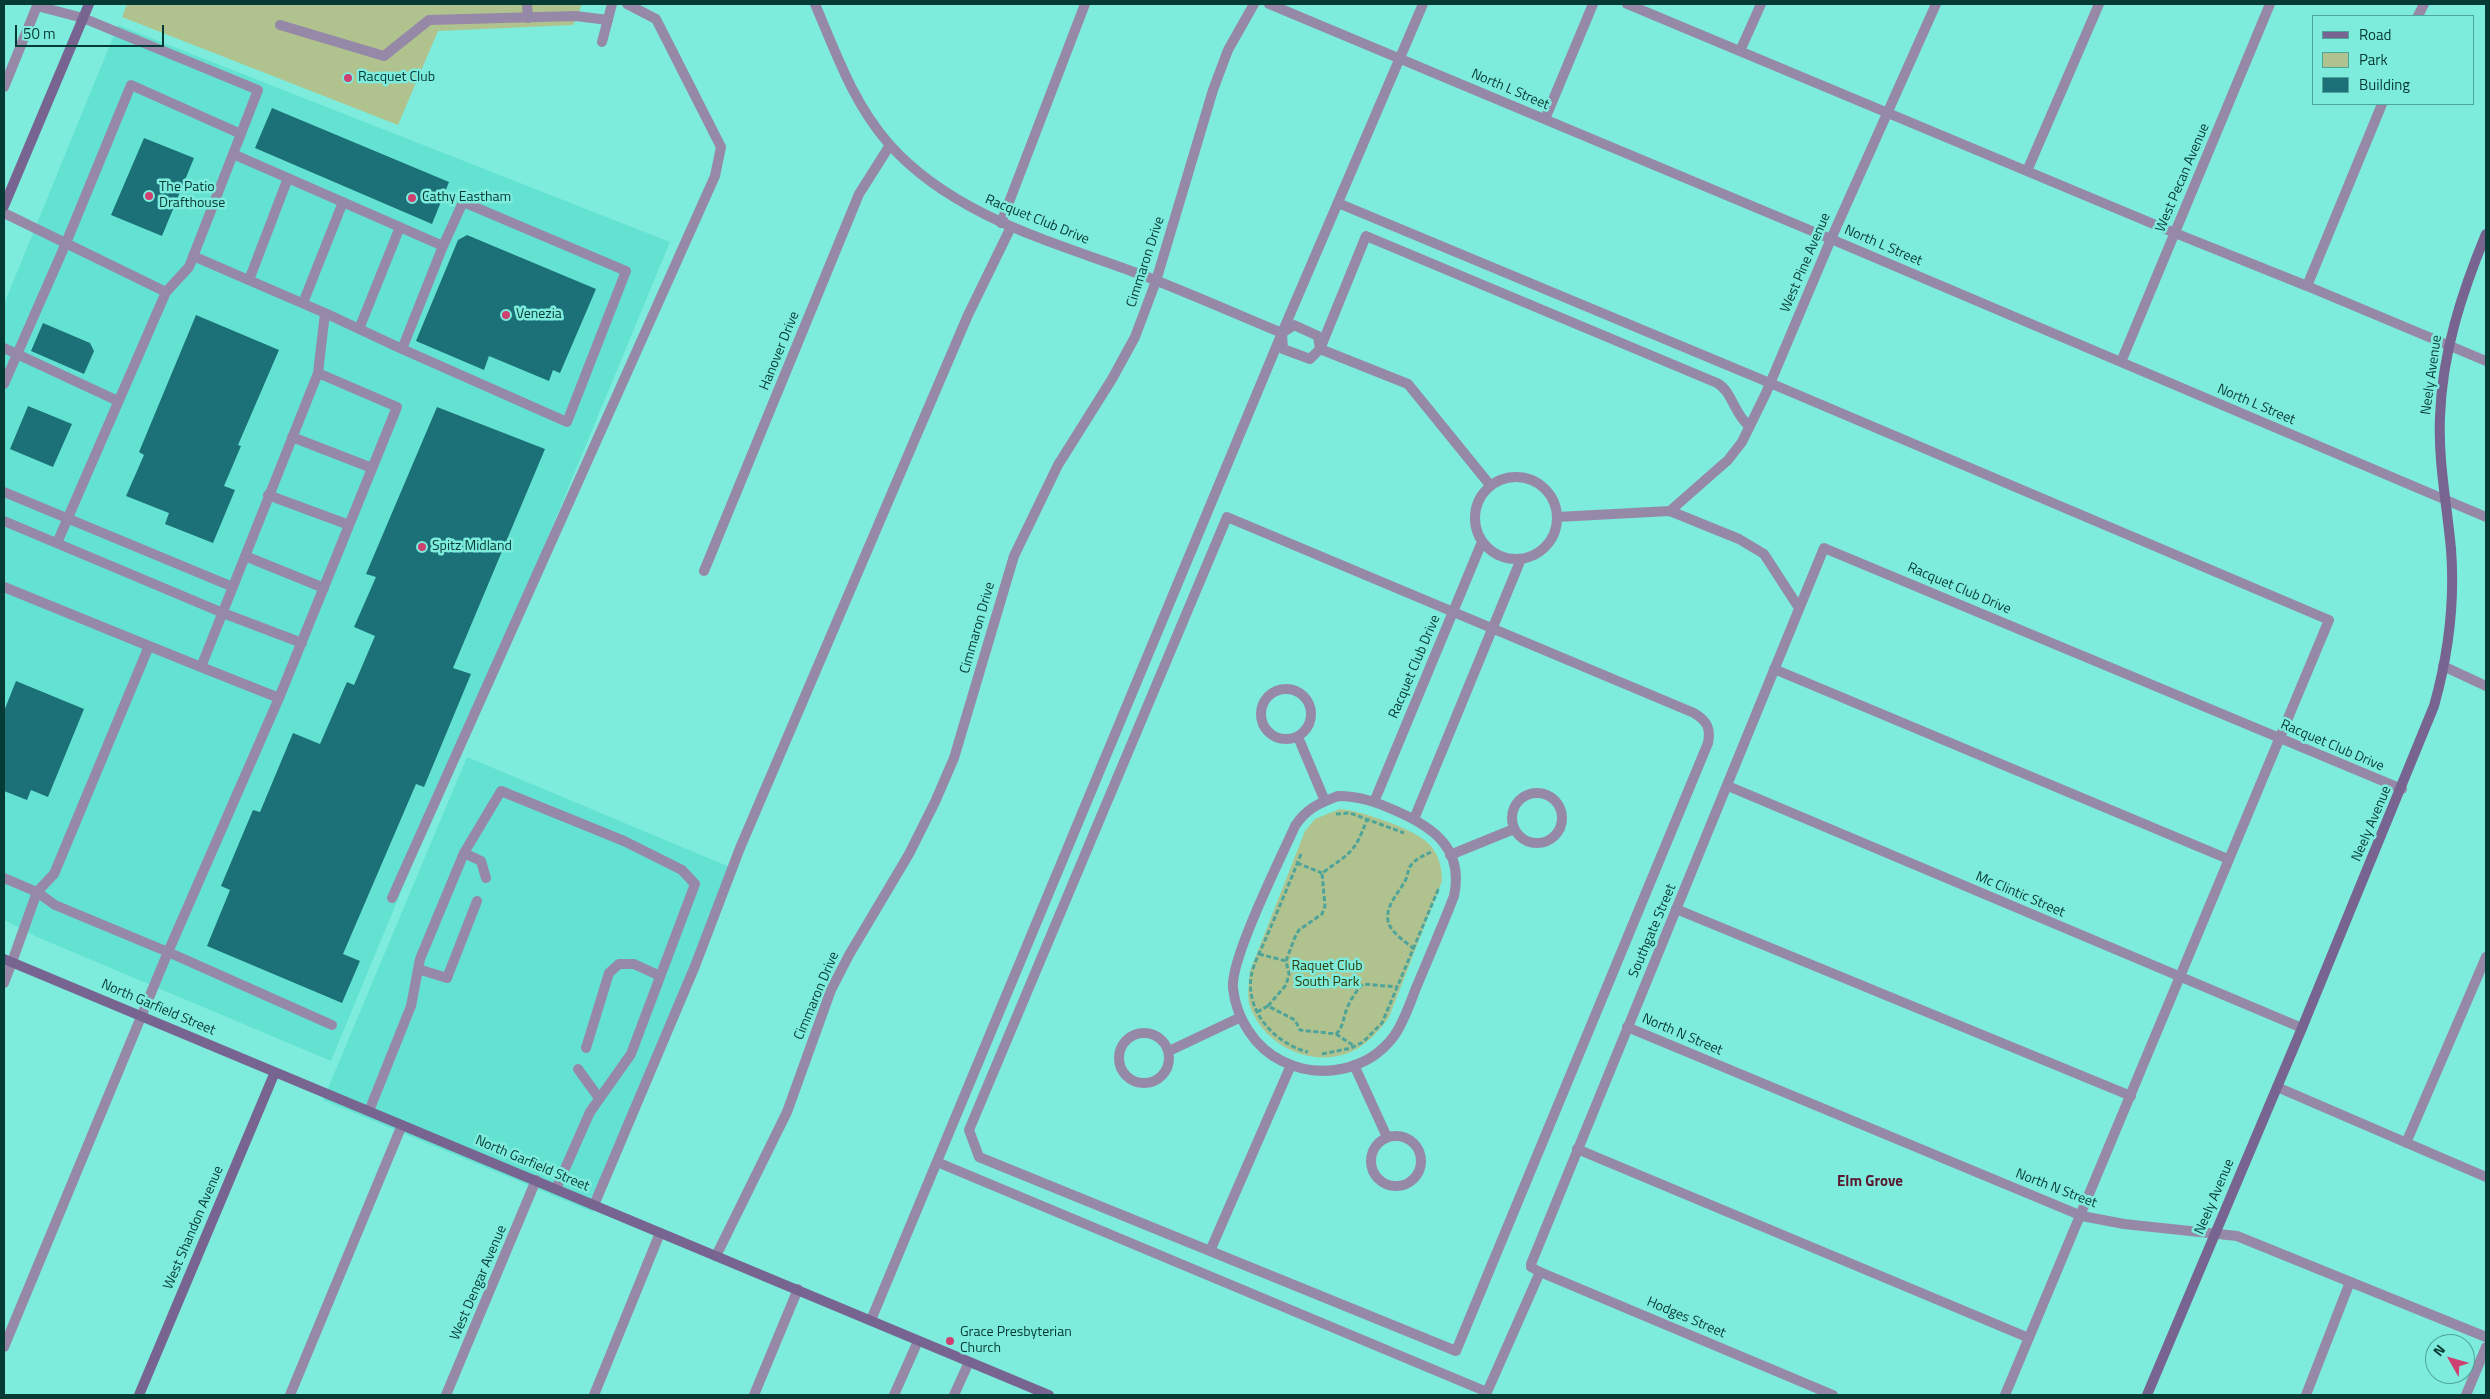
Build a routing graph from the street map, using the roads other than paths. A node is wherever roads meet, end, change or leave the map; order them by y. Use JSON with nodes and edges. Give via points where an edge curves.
{"nodes":[{"id":1,"x":89,"y":4,"type":"edge"},
{"id":2,"x":527,"y":4,"type":"edge"},
{"id":3,"x":612,"y":4,"type":"edge"},
{"id":4,"x":628,"y":4,"type":"edge"},
{"id":5,"x":815,"y":4,"type":"edge"},
{"id":6,"x":1085,"y":4,"type":"edge"},
{"id":7,"x":1254,"y":4,"type":"edge"},
{"id":8,"x":1269,"y":4,"type":"edge"},
{"id":9,"x":1424,"y":4,"type":"edge"},
{"id":10,"x":1593,"y":4,"type":"edge"},
{"id":11,"x":1627,"y":4,"type":"edge"},
{"id":12,"x":1761,"y":4,"type":"edge"},
{"id":13,"x":1936,"y":4,"type":"edge"},
{"id":14,"x":2099,"y":4,"type":"edge"},
{"id":15,"x":2270,"y":4,"type":"edge"},
{"id":16,"x":83,"y":18,"type":"junction"},
{"id":17,"x":528,"y":18,"type":"junction"},
{"id":18,"x":608,"y":20,"type":"junction"},
{"id":19,"x":280,"y":25,"type":"dead end"},
{"id":20,"x":602,"y":42,"type":"dead end"},
{"id":21,"x":1740,"y":51,"type":"junction"},
{"id":22,"x":1400,"y":59,"type":"junction"},
{"id":23,"x":4,"y":88,"type":"edge"},
{"id":24,"x":2382,"y":105,"type":"edge"},
{"id":25,"x":1887,"y":112,"type":"junction"},
{"id":26,"x":1545,"y":119,"type":"junction"},
{"id":27,"x":241,"y":134,"type":"junction"},
{"id":28,"x":890,"y":145,"type":"junction"},
{"id":29,"x":233,"y":154,"type":"junction"},
{"id":30,"x":2027,"y":171,"type":"junction"},
{"id":31,"x":288,"y":178,"type":"junction"},
{"id":32,"x":5,"y":200,"type":"edge"},
{"id":33,"x":343,"y":202,"type":"junction"},
{"id":34,"x":1338,"y":203,"type":"junction"},
{"id":35,"x":4,"y":213,"type":"edge"},
{"id":36,"x":1001,"y":223,"type":"junction"},
{"id":37,"x":400,"y":227,"type":"junction"},
{"id":38,"x":1011,"y":227,"type":"junction"},
{"id":39,"x":2175,"y":233,"type":"junction"},
{"id":40,"x":2486,"y":234,"type":"edge"},
{"id":41,"x":1831,"y":239,"type":"junction"},
{"id":42,"x":66,"y":243,"type":"junction"},
{"id":43,"x":443,"y":246,"type":"junction"},
{"id":44,"x":193,"y":256,"type":"junction"},
{"id":45,"x":249,"y":280,"type":"junction"},
{"id":46,"x":1156,"y":281,"type":"junction"},
{"id":47,"x":2307,"y":286,"type":"junction"},
{"id":48,"x":166,"y":292,"type":"junction"},
{"id":49,"x":303,"y":303,"type":"junction"},
{"id":50,"x":325,"y":312,"type":"junction"},
{"id":51,"x":359,"y":329,"type":"junction"},
{"id":52,"x":1282,"y":333,"type":"junction"},
{"id":53,"x":2449,"y":345,"type":"junction"},
{"id":54,"x":4,"y":348,"type":"edge"},
{"id":55,"x":1320,"y":349,"type":"junction"},
{"id":56,"x":402,"y":350,"type":"junction"},
{"id":57,"x":16,"y":354,"type":"junction"},
{"id":58,"x":2486,"y":361,"type":"edge"},
{"id":59,"x":2121,"y":362,"type":"junction"},
{"id":60,"x":318,"y":373,"type":"junction"},
{"id":61,"x":1770,"y":382,"type":"junction"},
{"id":62,"x":4,"y":384,"type":"edge"},
{"id":63,"x":118,"y":401,"type":"junction"},
{"id":64,"x":1749,"y":426,"type":"junction"},
{"id":65,"x":292,"y":437,"type":"junction"},
{"id":66,"x":372,"y":468,"type":"junction"},
{"id":67,"x":1490,"y":485,"type":"junction"},
{"id":68,"x":4,"y":492,"type":"edge"},
{"id":69,"x":268,"y":495,"type":"junction"},
{"id":70,"x":2446,"y":501,"type":"junction"},
{"id":71,"x":1670,"y":511,"type":"junction"},
{"id":72,"x":1557,"y":517,"type":"junction"},
{"id":73,"x":68,"y":518,"type":"junction"},
{"id":74,"x":2486,"y":518,"type":"edge"},
{"id":75,"x":4,"y":521,"type":"edge"},
{"id":76,"x":349,"y":525,"type":"junction"},
{"id":77,"x":1482,"y":542,"type":"junction"},
{"id":78,"x":57,"y":543,"type":"junction"},
{"id":79,"x":245,"y":556,"type":"junction"},
{"id":80,"x":1521,"y":559,"type":"junction"},
{"id":81,"x":704,"y":571,"type":"dead end"},
{"id":82,"x":4,"y":587,"type":"edge"},
{"id":83,"x":233,"y":587,"type":"junction"},
{"id":84,"x":324,"y":588,"type":"junction"},
{"id":85,"x":1799,"y":608,"type":"junction"},
{"id":86,"x":1453,"y":612,"type":"junction"},
{"id":87,"x":223,"y":613,"type":"junction"},
{"id":88,"x":1492,"y":628,"type":"junction"},
{"id":89,"x":302,"y":643,"type":"junction"},
{"id":90,"x":148,"y":646,"type":"junction"},
{"id":91,"x":2444,"y":666,"type":"junction"},
{"id":92,"x":201,"y":667,"type":"junction"},
{"id":93,"x":1774,"y":670,"type":"junction"},
{"id":94,"x":2486,"y":686,"type":"edge"},
{"id":95,"x":279,"y":698,"type":"junction"},
{"id":96,"x":1298,"y":737,"type":"junction"},
{"id":97,"x":2278,"y":738,"type":"junction"},
{"id":98,"x":1728,"y":786,"type":"junction"},
{"id":99,"x":2402,"y":790,"type":"junction"},
{"id":100,"x":1325,"y":801,"type":"junction"},
{"id":101,"x":1374,"y":802,"type":"junction"},
{"id":102,"x":1414,"y":819,"type":"junction"},
{"id":103,"x":1514,"y":829,"type":"junction"},
{"id":104,"x":464,"y":853,"type":"junction"},
{"id":105,"x":1450,"y":855,"type":"junction"},
{"id":106,"x":2228,"y":859,"type":"junction"},
{"id":107,"x":4,"y":878,"type":"edge"},
{"id":108,"x":486,"y":878,"type":"dead end"},
{"id":109,"x":37,"y":892,"type":"junction"},
{"id":110,"x":392,"y":898,"type":"dead end"},
{"id":111,"x":477,"y":901,"type":"dead end"},
{"id":112,"x":1676,"y":909,"type":"junction"},
{"id":113,"x":168,"y":952,"type":"junction"},
{"id":114,"x":2486,"y":957,"type":"edge"},
{"id":115,"x":8,"y":960,"type":"edge"},
{"id":116,"x":418,"y":969,"type":"junction"},
{"id":117,"x":660,"y":976,"type":"junction"},
{"id":118,"x":2179,"y":977,"type":"junction"},
{"id":119,"x":4,"y":983,"type":"edge"},
{"id":120,"x":142,"y":1016,"type":"junction"},
{"id":121,"x":1241,"y":1017,"type":"junction"},
{"id":122,"x":332,"y":1025,"type":"dead end"},
{"id":123,"x":1627,"y":1027,"type":"junction"},
{"id":124,"x":2302,"y":1028,"type":"junction"},
{"id":125,"x":586,"y":1048,"type":"dead end"},
{"id":126,"x":1169,"y":1051,"type":"junction"},
{"id":127,"x":1291,"y":1065,"type":"junction"},
{"id":128,"x":1354,"y":1065,"type":"junction"},
{"id":129,"x":578,"y":1069,"type":"dead end"},
{"id":130,"x":275,"y":1072,"type":"junction"},
{"id":131,"x":2277,"y":1087,"type":"junction"},
{"id":132,"x":2131,"y":1096,"type":"junction"},
{"id":133,"x":599,"y":1098,"type":"junction"},
{"id":134,"x":369,"y":1111,"type":"junction"},
{"id":135,"x":402,"y":1125,"type":"junction"},
{"id":136,"x":1386,"y":1137,"type":"junction"},
{"id":137,"x":2406,"y":1143,"type":"junction"},
{"id":138,"x":1577,"y":1149,"type":"junction"},
{"id":139,"x":937,"y":1162,"type":"junction"},
{"id":140,"x":2486,"y":1177,"type":"edge"},
{"id":141,"x":536,"y":1180,"type":"junction"},
{"id":142,"x":556,"y":1189,"type":"junction"},
{"id":143,"x":594,"y":1205,"type":"junction"},
{"id":144,"x":2082,"y":1216,"type":"junction"},
{"id":145,"x":660,"y":1233,"type":"junction"},
{"id":146,"x":2215,"y":1233,"type":"junction"},
{"id":147,"x":1210,"y":1251,"type":"junction"},
{"id":148,"x":716,"y":1256,"type":"junction"},
{"id":149,"x":1531,"y":1264,"type":"joint"},
{"id":150,"x":1540,"y":1272,"type":"junction"},
{"id":151,"x":2350,"y":1282,"type":"junction"},
{"id":152,"x":798,"y":1290,"type":"junction"},
{"id":153,"x":871,"y":1320,"type":"junction"},
{"id":154,"x":2486,"y":1337,"type":"edge"},
{"id":155,"x":2029,"y":1338,"type":"junction"},
{"id":156,"x":918,"y":1341,"type":"junction"},
{"id":157,"x":4,"y":1347,"type":"edge"},
{"id":158,"x":2486,"y":1347,"type":"edge"},
{"id":159,"x":969,"y":1362,"type":"junction"},
{"id":160,"x":1489,"y":1394,"type":"edge"},
{"id":161,"x":139,"y":1395,"type":"edge"},
{"id":162,"x":290,"y":1395,"type":"edge"},
{"id":163,"x":446,"y":1395,"type":"edge"},
{"id":164,"x":594,"y":1395,"type":"edge"},
{"id":165,"x":754,"y":1395,"type":"edge"},
{"id":166,"x":894,"y":1395,"type":"edge"},
{"id":167,"x":954,"y":1395,"type":"edge"},
{"id":168,"x":1049,"y":1395,"type":"edge"},
{"id":169,"x":1834,"y":1395,"type":"edge"},
{"id":170,"x":2005,"y":1395,"type":"edge"},
{"id":171,"x":2147,"y":1395,"type":"edge"},
{"id":172,"x":2306,"y":1395,"type":"edge"},
{"id":173,"x":2466,"y":1395,"type":"edge"}],
"edges":[{"from":1,"to":16,"type":"street"},
{"from":2,"to":17,"type":"street"},
{"from":3,"to":18,"type":"street"},
{"from":4,"to":110,"type":"street","via":[[656,19],[721,147],[715,176]]},
{"from":5,"to":28,"type":"street","name":"Racquet Club Drive","via":[[847,81],[874,126]]},
{"from":6,"to":36,"type":"street"},
{"from":7,"to":46,"type":"street","name":"Cimmaron Drive","via":[[1228,50],[1213,90]]},
{"from":8,"to":22,"type":"street","name":"North L Street"},
{"from":9,"to":22,"type":"street"},
{"from":10,"to":26,"type":"street"},
{"from":11,"to":21,"type":"street"},
{"from":12,"to":21,"type":"street"},
{"from":13,"to":25,"type":"street","name":"West Pine Avenue"},
{"from":14,"to":30,"type":"street"},
{"from":15,"to":39,"type":"street","name":"West Pecan Avenue"},
{"from":16,"to":23,"type":"street","via":[[37,6]]},
{"from":16,"to":27,"type":"street","via":[[258,90]]},
{"from":16,"to":32,"type":"street"},
{"from":17,"to":18,"type":"street","via":[[576,16]]},
{"from":17,"to":19,"type":"street","via":[[429,20],[384,56]]},
{"from":18,"to":20,"type":"street"},
{"from":21,"to":25,"type":"street"},
{"from":22,"to":26,"type":"street","name":"North L Street"},
{"from":22,"to":34,"type":"street"},
{"from":24,"to":47,"type":"street"},
{"from":25,"to":30,"type":"street"},
{"from":25,"to":41,"type":"street","name":"West Pine Avenue"},
{"from":26,"to":41,"type":"street","name":"North L Street"},
{"from":27,"to":29,"type":"street"},
{"from":27,"to":42,"type":"street","via":[[131,85]]},
{"from":28,"to":36,"type":"street","name":"Racquet Club Drive","via":[[942,190]]},
{"from":28,"to":81,"type":"street","name":"Hanover Drive","via":[[859,194]]},
{"from":29,"to":31,"type":"street"},
{"from":29,"to":44,"type":"street"},
{"from":30,"to":39,"type":"street"},
{"from":31,"to":33,"type":"street"},
{"from":31,"to":45,"type":"street"},
{"from":33,"to":37,"type":"street"},
{"from":33,"to":49,"type":"street"},
{"from":34,"to":52,"type":"street"},
{"from":34,"to":61,"type":"street"},
{"from":35,"to":42,"type":"street"},
{"from":36,"to":38,"type":"street","name":"Racquet Club Drive"},
{"from":37,"to":43,"type":"street"},
{"from":37,"to":51,"type":"street"},
{"from":38,"to":46,"type":"street","name":"Racquet Club Drive"},
{"from":38,"to":143,"type":"street","via":[[964,324],[740,848],[695,966]]},
{"from":39,"to":47,"type":"street"},
{"from":39,"to":59,"type":"street","name":"West Pecan Avenue"},
{"from":40,"to":53,"type":"street","name":"Neely Avenue","via":[[2464,290]]},
{"from":41,"to":59,"type":"street","name":"North L Street"},
{"from":41,"to":61,"type":"street","name":"West Pine Avenue"},
{"from":42,"to":48,"type":"street"},
{"from":42,"to":57,"type":"street"},
{"from":43,"to":56,"type":"street"},
{"from":43,"to":56,"type":"street","via":[[463,202],[626,271],[567,422]]},
{"from":44,"to":45,"type":"street"},
{"from":44,"to":48,"type":"street","via":[[189,267]]},
{"from":45,"to":49,"type":"street"},
{"from":46,"to":52,"type":"street","name":"Racquet Club Drive"},
{"from":46,"to":148,"type":"street","name":"Cimmaron Drive","via":[[1135,337],[1058,465],[1014,556],[950,767],[909,854],[848,955],[831,990],[787,1112]]},
{"from":47,"to":53,"type":"street"},
{"from":48,"to":63,"type":"street"},
{"from":49,"to":50,"type":"street"},
{"from":50,"to":51,"type":"street"},
{"from":50,"to":60,"type":"street"},
{"from":51,"to":56,"type":"street"},
{"from":52,"to":55,"type":"street","via":[[1294,325],[1318,336]]},
{"from":52,"to":55,"type":"street","via":[[1283,349],[1310,359]]},
{"from":52,"to":139,"type":"street"},
{"from":53,"to":58,"type":"street"},
{"from":53,"to":70,"type":"street","name":"Neely Avenue","via":[[2440,418]]},
{"from":54,"to":57,"type":"street"},
{"from":55,"to":64,"type":"street","via":[[1366,236],[1717,383],[1725,389],[1737,414]]},
{"from":55,"to":67,"type":"street","via":[[1408,384]]},
{"from":57,"to":62,"type":"street"},
{"from":57,"to":63,"type":"street"},
{"from":59,"to":70,"type":"street","name":"North L Street"},
{"from":60,"to":65,"type":"street"},
{"from":60,"to":66,"type":"street","via":[[397,407]]},
{"from":61,"to":64,"type":"street","name":"West Pine Avenue"},
{"from":61,"to":97,"type":"street","via":[[2330,620]]},
{"from":63,"to":73,"type":"street"},
{"from":64,"to":71,"type":"street","name":"West Pine Avenue","via":[[1728,460]]},
{"from":65,"to":66,"type":"street"},
{"from":65,"to":69,"type":"street"},
{"from":66,"to":76,"type":"street"},
{"from":67,"to":72,"type":"street","via":[[1501,478],[1513,476],[1538,482],[1553,498]]},
{"from":67,"to":77,"type":"street","via":[[1481,494],[1474,518]]},
{"from":68,"to":73,"type":"street"},
{"from":69,"to":76,"type":"street"},
{"from":69,"to":79,"type":"street"},
{"from":70,"to":74,"type":"street","name":"North L Street"},
{"from":70,"to":91,"type":"street","name":"Neely Avenue","via":[[2451,598]]},
{"from":71,"to":72,"type":"street"},
{"from":71,"to":85,"type":"street","via":[[1739,539],[1764,554]]},
{"from":72,"to":80,"type":"street","via":[[1550,540],[1534,555]]},
{"from":73,"to":78,"type":"street"},
{"from":73,"to":83,"type":"street"},
{"from":75,"to":78,"type":"street"},
{"from":76,"to":84,"type":"street"},
{"from":77,"to":80,"type":"street","via":[[1502,557]]},
{"from":77,"to":86,"type":"street","name":"Racquet Club Drive"},
{"from":78,"to":87,"type":"street"},
{"from":79,"to":83,"type":"street"},
{"from":79,"to":84,"type":"street"},
{"from":80,"to":88,"type":"street"},
{"from":82,"to":90,"type":"street"},
{"from":83,"to":87,"type":"street"},
{"from":84,"to":89,"type":"street"},
{"from":85,"to":93,"type":"street","name":"Southgate Street"},
{"from":85,"to":97,"type":"street","name":"Racquet Club Drive","via":[[1824,548]]},
{"from":86,"to":88,"type":"street"},
{"from":86,"to":101,"type":"street","name":"Racquet Club Drive"},
{"from":86,"to":147,"type":"street","via":[[1227,517],[968,1130],[979,1157]]},
{"from":87,"to":89,"type":"street"},
{"from":87,"to":92,"type":"street"},
{"from":88,"to":102,"type":"street"},
{"from":88,"to":147,"type":"street","via":[[1694,713],[1708,724],[1710,734],[1456,1351]]},
{"from":89,"to":95,"type":"street"},
{"from":90,"to":92,"type":"street"},
{"from":90,"to":109,"type":"street","via":[[54,874]]},
{"from":91,"to":94,"type":"street"},
{"from":91,"to":99,"type":"street","name":"Neely Avenue","via":[[2434,706]]},
{"from":92,"to":95,"type":"street"},
{"from":93,"to":98,"type":"street","name":"Southgate Street"},
{"from":93,"to":106,"type":"street"},
{"from":95,"to":113,"type":"street"},
{"from":96,"to":96,"type":"street","via":[[1282,740],[1267,732],[1263,725],[1261,708],[1277,690],[1294,690],[1307,700],[1312,716],[1310,724]]},
{"from":96,"to":100,"type":"street"},
{"from":97,"to":99,"type":"street","name":"Racquet Club Drive"},
{"from":97,"to":106,"type":"street"},
{"from":98,"to":112,"type":"street","name":"Southgate Street"},
{"from":98,"to":118,"type":"street","name":"Mc Clintic Street"},
{"from":99,"to":124,"type":"street","name":"Neely Avenue"},
{"from":100,"to":101,"type":"street","via":[[1351,796]]},
{"from":100,"to":121,"type":"street","via":[[1304,813],[1295,826],[1241,951],[1233,988]]},
{"from":101,"to":102,"type":"street"},
{"from":102,"to":105,"type":"street","via":[[1432,829],[1445,842]]},
{"from":103,"to":103,"type":"street","via":[[1512,812],[1521,798],[1528,794],[1545,794],[1558,804],[1563,820],[1561,828],[1549,841],[1541,844],[1525,841]]},
{"from":103,"to":105,"type":"street"},
{"from":104,"to":108,"type":"street","via":[[481,861]]},
{"from":104,"to":116,"type":"street"},
{"from":104,"to":117,"type":"street","via":[[501,791],[624,841],[682,870],[695,884]]},
{"from":105,"to":128,"type":"street","via":[[1457,871],[1454,896],[1395,1035],[1369,1059]]},
{"from":106,"to":118,"type":"street"},
{"from":107,"to":109,"type":"street"},
{"from":109,"to":113,"type":"street","via":[[55,905]]},
{"from":109,"to":115,"type":"street"},
{"from":111,"to":116,"type":"street","via":[[447,978]]},
{"from":112,"to":123,"type":"street","name":"Southgate Street"},
{"from":112,"to":132,"type":"street"},
{"from":113,"to":120,"type":"street"},
{"from":113,"to":122,"type":"street"},
{"from":114,"to":137,"type":"street"},
{"from":115,"to":119,"type":"street"},
{"from":115,"to":120,"type":"street","name":"North Garfield Street"},
{"from":116,"to":134,"type":"street","via":[[411,1006]]},
{"from":117,"to":125,"type":"street","via":[[634,964],[619,964],[609,973]]},
{"from":117,"to":133,"type":"street","via":[[630,1054]]},
{"from":118,"to":124,"type":"street","name":"Mc Clintic Street"},
{"from":118,"to":132,"type":"street"},
{"from":120,"to":130,"type":"street","name":"North Garfield Street"},
{"from":120,"to":157,"type":"street"},
{"from":121,"to":126,"type":"street"},
{"from":121,"to":127,"type":"street","via":[[1247,1031],[1271,1056]]},
{"from":123,"to":138,"type":"street","name":"Southgate Street"},
{"from":123,"to":144,"type":"street","name":"North N Street"},
{"from":124,"to":131,"type":"street","name":"Neely Avenue"},
{"from":126,"to":126,"type":"street","via":[[1168,1068],[1163,1075],[1148,1083],[1132,1080],[1121,1068],[1119,1052],[1128,1038],[1135,1034],[1152,1033]]},
{"from":127,"to":128,"type":"street","via":[[1313,1071]]},
{"from":127,"to":147,"type":"street"},
{"from":128,"to":136,"type":"street"},
{"from":129,"to":133,"type":"street"},
{"from":130,"to":134,"type":"street","name":"North Garfield Street"},
{"from":130,"to":161,"type":"street","name":"West Shandon Avenue"},
{"from":131,"to":137,"type":"street"},
{"from":131,"to":146,"type":"street","name":"Neely Avenue"},
{"from":132,"to":144,"type":"street"},
{"from":133,"to":142,"type":"street"},
{"from":134,"to":135,"type":"street","name":"North Garfield Street"},
{"from":135,"to":141,"type":"street","name":"North Garfield Street"},
{"from":135,"to":162,"type":"street"},
{"from":136,"to":136,"type":"street","via":[[1403,1137],[1411,1141],[1420,1155],[1419,1171],[1408,1184],[1400,1187],[1383,1184],[1372,1172],[1370,1156]]},
{"from":137,"to":140,"type":"street"},
{"from":138,"to":149,"type":"street","name":"Southgate Street"},
{"from":138,"to":155,"type":"street"},
{"from":139,"to":153,"type":"street"},
{"from":139,"to":160,"type":"street"},
{"from":141,"to":142,"type":"street","name":"North Garfield Street"},
{"from":141,"to":163,"type":"street","name":"West Dengar Avenue"},
{"from":142,"to":143,"type":"street","name":"North Garfield Street"},
{"from":143,"to":145,"type":"street","name":"North Garfield Street"},
{"from":144,"to":146,"type":"street","name":"North N Street","via":[[2124,1224]]},
{"from":144,"to":155,"type":"street"},
{"from":145,"to":148,"type":"street","name":"North Garfield Street"},
{"from":145,"to":164,"type":"street"},
{"from":146,"to":151,"type":"street","name":"North N Street","via":[[2237,1236]]},
{"from":146,"to":171,"type":"street","name":"Neely Avenue"},
{"from":148,"to":152,"type":"street","name":"North Garfield Street"},
{"from":149,"to":150,"type":"street","name":"Hodges Street"},
{"from":150,"to":160,"type":"street"},
{"from":150,"to":169,"type":"street","name":"Hodges Street"},
{"from":151,"to":154,"type":"street","name":"North N Street"},
{"from":151,"to":172,"type":"street"},
{"from":152,"to":153,"type":"street","name":"North Garfield Street"},
{"from":152,"to":165,"type":"street"},
{"from":153,"to":156,"type":"street","name":"North Garfield Street"},
{"from":155,"to":170,"type":"street"},
{"from":156,"to":159,"type":"street","name":"North Garfield Street"},
{"from":156,"to":166,"type":"street"},
{"from":158,"to":173,"type":"street"},
{"from":159,"to":167,"type":"street"},
{"from":159,"to":168,"type":"street","name":"North Garfield Street"}]}
